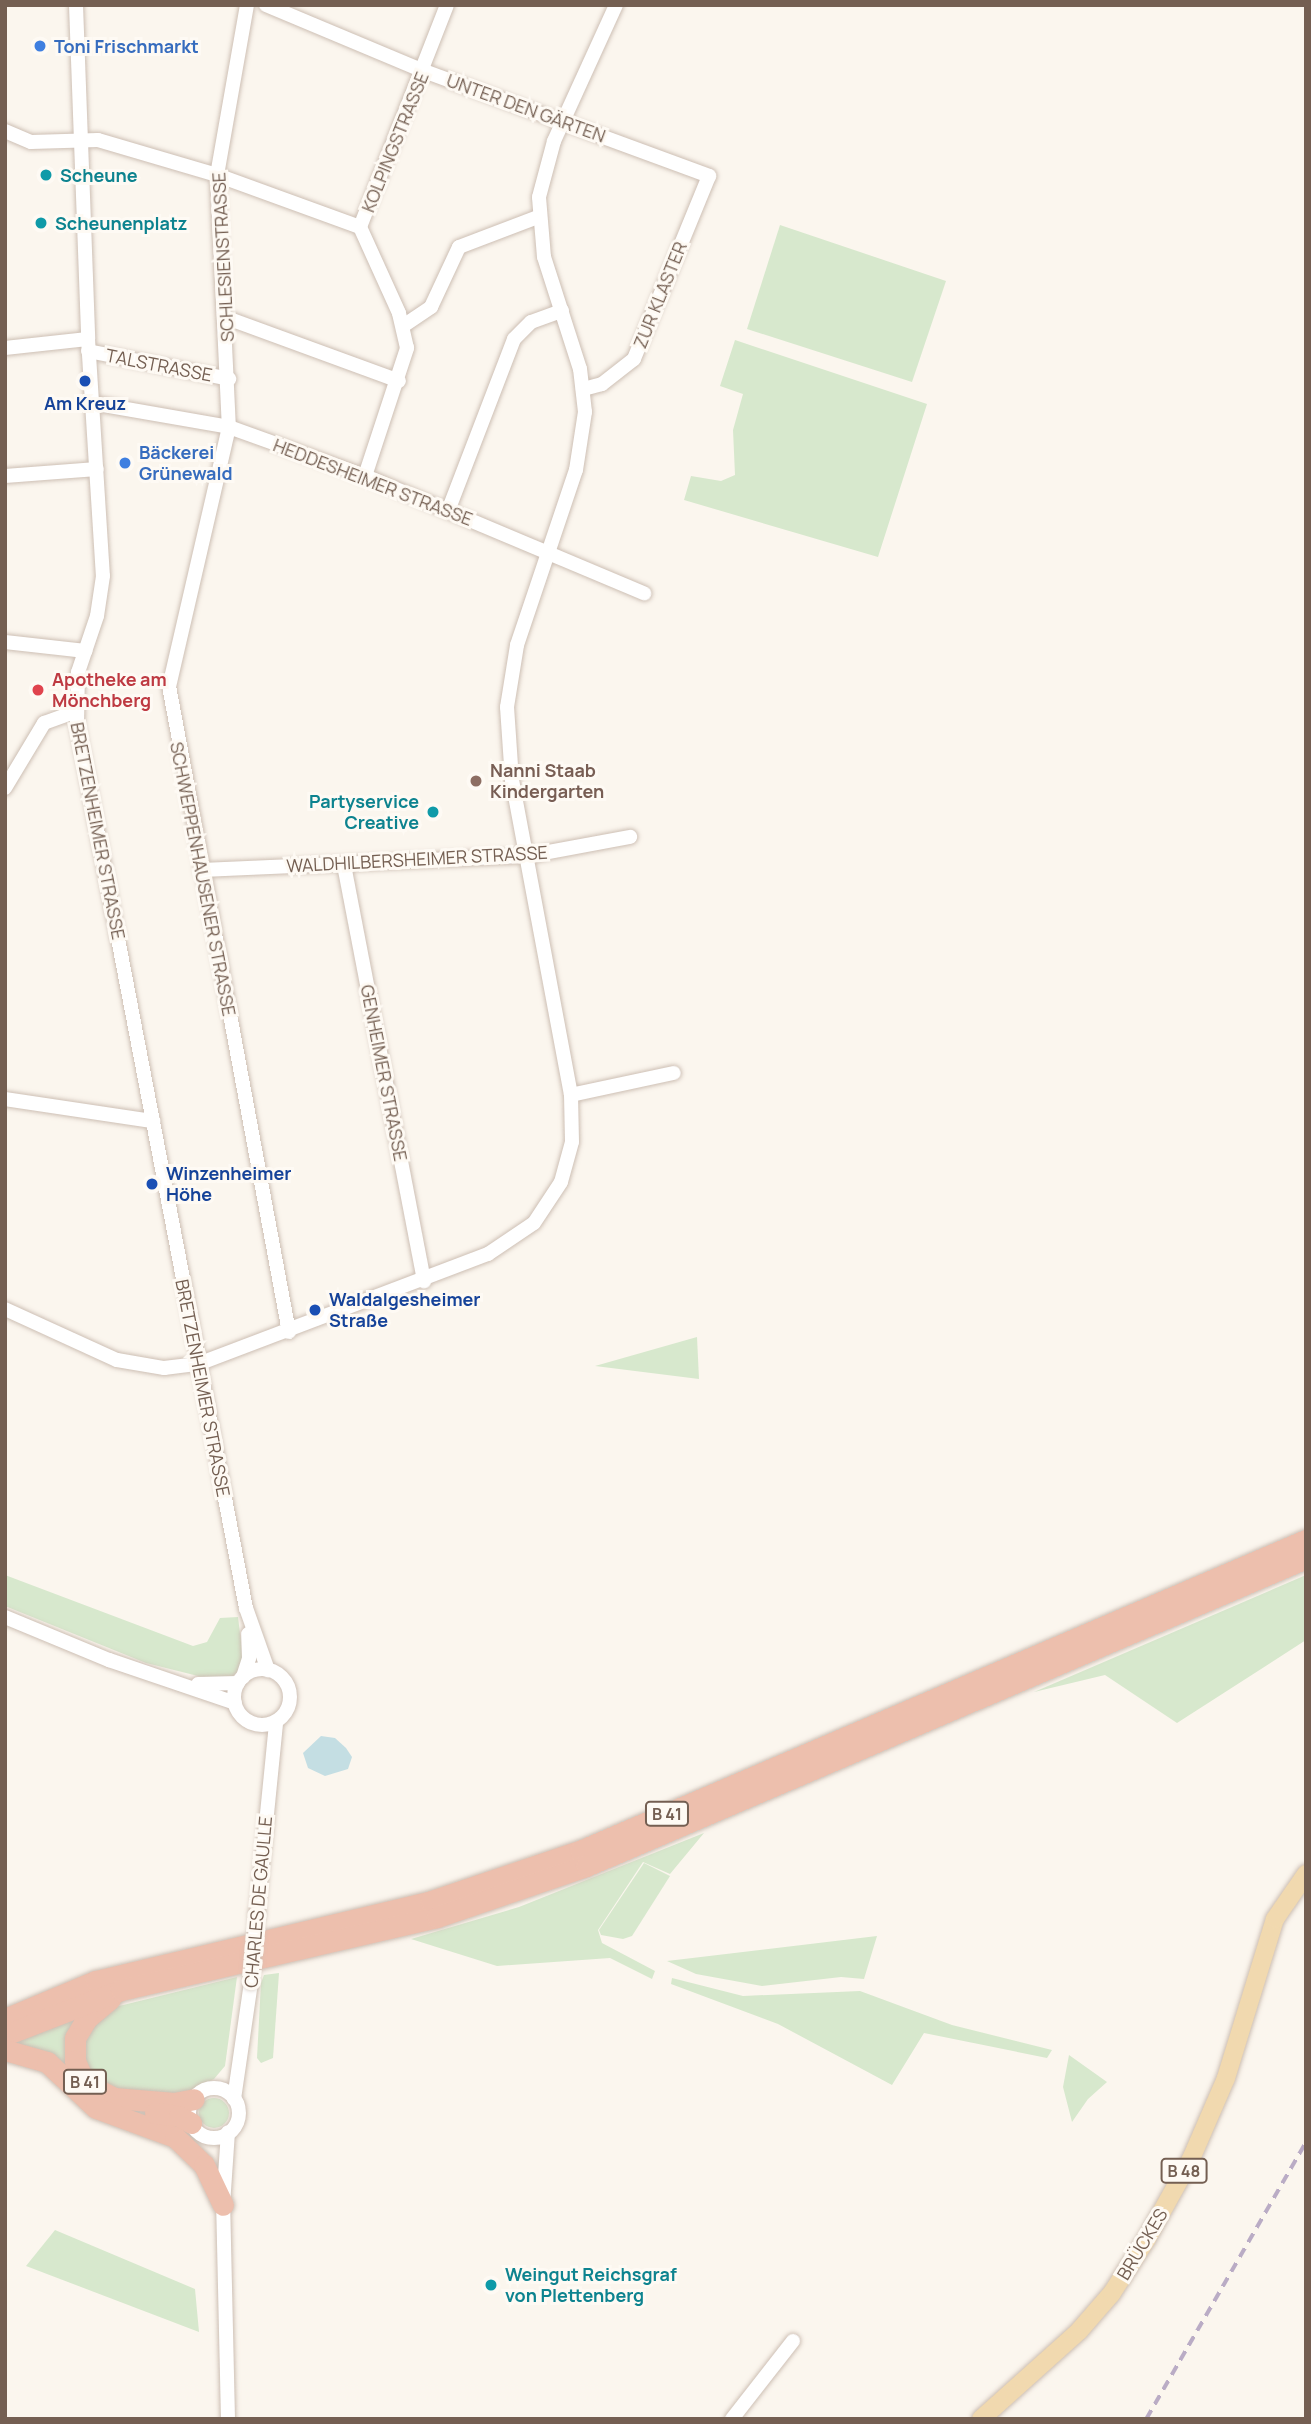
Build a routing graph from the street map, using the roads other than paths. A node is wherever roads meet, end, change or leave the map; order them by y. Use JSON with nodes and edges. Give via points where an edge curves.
{"nodes":[{"id":1,"x":76,"y":5,"type":"edge"},
{"id":2,"x":266,"y":5,"type":"edge"},
{"id":3,"x":447,"y":5,"type":"edge"},
{"id":4,"x":616,"y":5,"type":"edge"},
{"id":5,"x":246,"y":10,"type":"edge"},
{"id":6,"x":424,"y":71,"type":"junction"},
{"id":7,"x":563,"y":121,"type":"junction"},
{"id":8,"x":5,"y":131,"type":"edge"},
{"id":9,"x":80,"y":138,"type":"junction"},
{"id":10,"x":217,"y":175,"type":"junction"},
{"id":11,"x":709,"y":176,"type":"joint"},
{"id":12,"x":538,"y":218,"type":"junction"},
{"id":13,"x":360,"y":228,"type":"junction"},
{"id":14,"x":562,"y":312,"type":"junction"},
{"id":15,"x":227,"y":318,"type":"junction"},
{"id":16,"x":403,"y":326,"type":"junction"},
{"id":17,"x":88,"y":345,"type":"junction"},
{"id":18,"x":5,"y":348,"type":"edge"},
{"id":19,"x":229,"y":379,"type":"junction"},
{"id":20,"x":399,"y":381,"type":"junction"},
{"id":21,"x":583,"y":389,"type":"junction"},
{"id":22,"x":92,"y":402,"type":"junction"},
{"id":23,"x":229,"y":427,"type":"junction"},
{"id":24,"x":97,"y":470,"type":"junction"},
{"id":25,"x":5,"y":476,"type":"edge"},
{"id":26,"x":365,"y":476,"type":"junction"},
{"id":27,"x":448,"y":511,"type":"junction"},
{"id":28,"x":549,"y":551,"type":"junction"},
{"id":29,"x":644,"y":593,"type":"dead end"},
{"id":30,"x":5,"y":642,"type":"edge"},
{"id":31,"x":85,"y":651,"type":"junction"},
{"id":32,"x":75,"y":712,"type":"junction"},
{"id":33,"x":5,"y":788,"type":"edge"},
{"id":34,"x":630,"y":837,"type":"dead end"},
{"id":35,"x":527,"y":856,"type":"junction"},
{"id":36,"x":344,"y":865,"type":"junction"},
{"id":37,"x":202,"y":870,"type":"junction"},
{"id":38,"x":674,"y":1073,"type":"dead end"},
{"id":39,"x":571,"y":1095,"type":"junction"},
{"id":40,"x":5,"y":1098,"type":"edge"},
{"id":41,"x":153,"y":1121,"type":"junction"},
{"id":42,"x":424,"y":1281,"type":"junction"},
{"id":43,"x":5,"y":1309,"type":"edge"},
{"id":44,"x":289,"y":1332,"type":"junction"},
{"id":45,"x":198,"y":1364,"type":"junction"},
{"id":46,"x":1306,"y":1540,"type":"edge"},
{"id":47,"x":1306,"y":1558,"type":"edge"},
{"id":48,"x":246,"y":1608,"type":"junction"},
{"id":49,"x":5,"y":1617,"type":"edge"},
{"id":50,"x":268,"y":1670,"type":"junction"},
{"id":51,"x":163,"y":1679,"type":"junction"},
{"id":52,"x":241,"y":1680,"type":"junction"},
{"id":53,"x":235,"y":1703,"type":"junction"},
{"id":54,"x":276,"y":1722,"type":"junction"},
{"id":55,"x":255,"y":1724,"type":"junction"},
{"id":56,"x":268,"y":1774,"type":"junction"},
{"id":57,"x":1306,"y":1874,"type":"edge"},
{"id":58,"x":121,"y":1990,"type":"junction"},
{"id":59,"x":5,"y":2019,"type":"edge"},
{"id":60,"x":245,"y":2029,"type":"junction"},
{"id":61,"x":5,"y":2035,"type":"edge"},
{"id":62,"x":5,"y":2050,"type":"edge"},
{"id":63,"x":202,"y":2094,"type":"junction"},
{"id":64,"x":234,"y":2099,"type":"junction"},
{"id":65,"x":111,"y":2113,"type":"junction"},
{"id":66,"x":198,"y":2129,"type":"junction"},
{"id":67,"x":228,"y":2133,"type":"junction"},
{"id":68,"x":223,"y":2205,"type":"junction"},
{"id":69,"x":793,"y":2341,"type":"dead end"},
{"id":70,"x":228,"y":2419,"type":"edge"},
{"id":71,"x":732,"y":2419,"type":"edge"},
{"id":72,"x":981,"y":2419,"type":"edge"}],
"edges":[{"from":1,"to":9,"type":"street","name":"BRETZENHEIMER STRASSE"},
{"from":2,"to":6,"type":"street","name":"UNTER DEN GÄRTEN"},
{"from":3,"to":6,"type":"street","name":"KOLPINGSTRASSE"},
{"from":4,"to":7,"type":"street"},
{"from":5,"to":10,"type":"street","name":"SCHLESIENSTRASSE"},
{"from":6,"to":7,"type":"street","name":"UNTER DEN GÄRTEN"},
{"from":6,"to":13,"type":"street","name":"KOLPINGSTRASSE"},
{"from":7,"to":11,"type":"street","name":"UNTER DEN GÄRTEN"},
{"from":7,"to":12,"type":"street","via":[[542,181]]},
{"from":8,"to":9,"type":"street","via":[[31,142]]},
{"from":9,"to":10,"type":"street"},
{"from":9,"to":17,"type":"street","name":"BRETZENHEIMER STRASSE"},
{"from":10,"to":13,"type":"street"},
{"from":10,"to":15,"type":"street","name":"SCHLESIENSTRASSE"},
{"from":11,"to":21,"type":"street","name":"ZUR KLASTER","via":[[634,359],[602,384]]},
{"from":12,"to":14,"type":"street","via":[[544,257]]},
{"from":12,"to":16,"type":"street","via":[[459,247],[431,307]]},
{"from":13,"to":16,"type":"street","name":"KOLPINGSTRASSE"},
{"from":14,"to":21,"type":"street"},
{"from":14,"to":27,"type":"street","via":[[531,323],[514,339]]},
{"from":15,"to":19,"type":"street","name":"SCHLESIENSTRASSE"},
{"from":15,"to":20,"type":"street"},
{"from":16,"to":20,"type":"street","name":"KOLPINGSTRASSE","via":[[407,354]]},
{"from":17,"to":18,"type":"street","name":"TALSTRASSE"},
{"from":17,"to":19,"type":"street","name":"TALSTRASSE"},
{"from":17,"to":22,"type":"street","name":"BRETZENHEIMER STRASSE"},
{"from":19,"to":23,"type":"street","name":"SCHLESIENSTRASSE"},
{"from":20,"to":26,"type":"street","name":"KOLPINGSTRASSE"},
{"from":21,"to":28,"type":"street","via":[[581,451]]},
{"from":22,"to":23,"type":"street","name":"HEDDESHEIMER STRASSE"},
{"from":22,"to":24,"type":"street","name":"BRETZENHEIMER STRASSE"},
{"from":23,"to":26,"type":"street","name":"HEDDESHEIMER STRASSE"},
{"from":23,"to":37,"type":"street","name":"SCHWEPPENHAUSENER STRASSE","via":[[170,671],[171,704]]},
{"from":24,"to":25,"type":"street"},
{"from":24,"to":31,"type":"street","name":"BRETZENHEIMER STRASSE","via":[[102,584]]},
{"from":26,"to":27,"type":"street","name":"HEDDESHEIMER STRASSE"},
{"from":27,"to":28,"type":"street","name":"HEDDESHEIMER STRASSE"},
{"from":28,"to":29,"type":"street","name":"HEDDESHEIMER STRASSE"},
{"from":28,"to":35,"type":"street","via":[[517,645],[507,707],[512,780]]},
{"from":30,"to":31,"type":"street"},
{"from":31,"to":32,"type":"street","name":"BRETZENHEIMER STRASSE"},
{"from":32,"to":33,"type":"street","via":[[44,723]]},
{"from":32,"to":41,"type":"street","name":"BRETZENHEIMER STRASSE"},
{"from":34,"to":35,"type":"street","name":"WALDHILBERSHEIMER STRASSE"},
{"from":35,"to":36,"type":"street","name":"WALDHILBERSHEIMER STRASSE"},
{"from":35,"to":39,"type":"street"},
{"from":36,"to":37,"type":"street","name":"WALDHILBERSHEIMER STRASSE"},
{"from":36,"to":42,"type":"street","name":"GENHEIMER STRASSE"},
{"from":37,"to":44,"type":"street","name":"SCHWEPPENHAUSENER STRASSE"},
{"from":38,"to":39,"type":"street"},
{"from":39,"to":42,"type":"street","via":[[568,1162],[534,1223],[488,1254]]},
{"from":40,"to":41,"type":"street"},
{"from":41,"to":45,"type":"street","name":"BRETZENHEIMER STRASSE"},
{"from":42,"to":44,"type":"street"},
{"from":43,"to":45,"type":"street","via":[[117,1360],[164,1368]]},
{"from":44,"to":45,"type":"street"},
{"from":45,"to":48,"type":"street","name":"BRETZENHEIMER STRASSE"},
{"from":46,"to":59,"type":"highway","number":"B 41","via":[[568,1856],[431,1901],[96,1982]]},
{"from":47,"to":58,"type":"highway","number":"B 41","via":[[574,1870],[437,1917]]},
{"from":48,"to":50,"type":"street","name":"BRETZENHEIMER STRASSE"},
{"from":48,"to":52,"type":"street","name":"BRETZENHEIMER STRASSE","via":[[249,1658]]},
{"from":49,"to":51,"type":"street"},
{"from":50,"to":52,"type":"street"},
{"from":50,"to":54,"type":"street","via":[[280,1675],[290,1691],[288,1709]]},
{"from":51,"to":52,"type":"street","via":[[206,1685]]},
{"from":51,"to":53,"type":"street"},
{"from":52,"to":53,"type":"street"},
{"from":53,"to":55,"type":"street","via":[[243,1717]]},
{"from":54,"to":55,"type":"street"},
{"from":54,"to":56,"type":"street","name":"CHARLES DE GAULLE"},
{"from":55,"to":56,"type":"street","name":"CHARLES DE GAULLE","via":[[264,1742]]},
{"from":56,"to":60,"type":"street","name":"CHARLES DE GAULLE","bridge":true},
{"from":57,"to":72,"type":"main road","name":"BRÜCKES","number":"B 48","via":[[1275,1919],[1222,2088],[1146,2240],[1112,2293],[1079,2331]]},
{"from":58,"to":61,"type":"highway","number":"B 41"},
{"from":58,"to":63,"type":"highway","number":"B 41","via":[[78,2031],[74,2054],[80,2076],[91,2088],[114,2098],[174,2103]]},
{"from":60,"to":63,"type":"street","name":"CHARLES DE GAULLE","via":[[228,2071]]},
{"from":60,"to":64,"type":"street","name":"CHARLES DE GAULLE"},
{"from":62,"to":65,"type":"highway","number":"B 41","via":[[47,2062],[83,2100]]},
{"from":63,"to":64,"type":"street","via":[[224,2090]]},
{"from":63,"to":66,"type":"street"},
{"from":64,"to":67,"type":"street","via":[[238,2119]]},
{"from":65,"to":66,"type":"highway","number":"B 41","via":[[174,2115]]},
{"from":65,"to":68,"type":"highway","number":"B 41","via":[[163,2130],[186,2146],[204,2165]]},
{"from":66,"to":67,"type":"street"},
{"from":66,"to":68,"type":"street","via":[[215,2150]]},
{"from":67,"to":68,"type":"street"},
{"from":68,"to":70,"type":"street"},
{"from":69,"to":71,"type":"street"}]}
